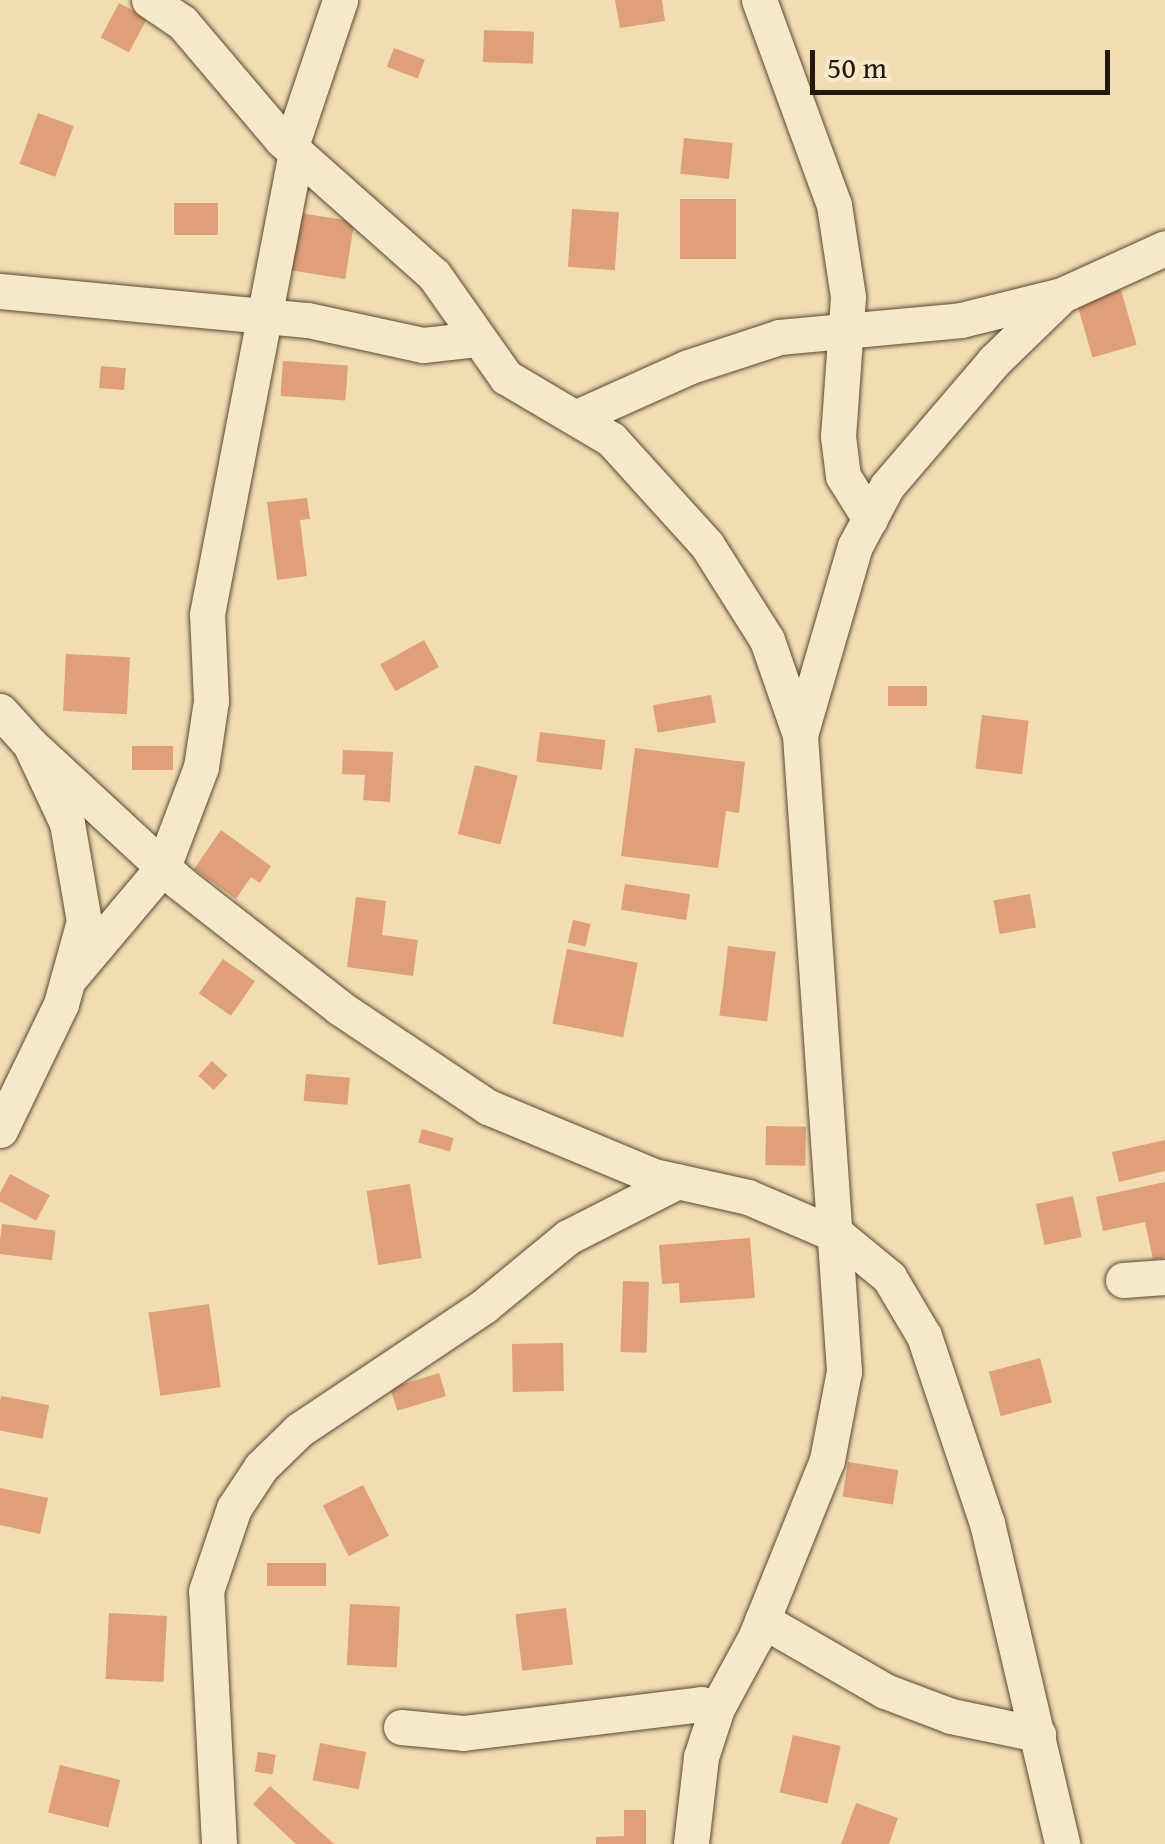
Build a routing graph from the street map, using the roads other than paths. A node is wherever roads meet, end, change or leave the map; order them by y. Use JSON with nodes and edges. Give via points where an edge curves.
{"nodes":[{"id":1,"x":149,"y":0,"type":"edge"},
{"id":2,"x":340,"y":0,"type":"edge"},
{"id":3,"x":759,"y":0,"type":"edge"},
{"id":4,"x":293,"y":148,"type":"junction"},
{"id":5,"x":1165,"y":248,"type":"edge"},
{"id":6,"x":0,"y":291,"type":"edge"},
{"id":7,"x":1062,"y":295,"type":"junction"},
{"id":8,"x":263,"y":316,"type":"junction"},
{"id":9,"x":846,"y":329,"type":"junction"},
{"id":10,"x":477,"y":339,"type":"junction"},
{"id":11,"x":577,"y":417,"type":"junction"},
{"id":12,"x":870,"y":519,"type":"junction"},
{"id":13,"x":0,"y":711,"type":"edge"},
{"id":14,"x":800,"y":735,"type":"junction"},
{"id":15,"x":30,"y":744,"type":"junction"},
{"id":16,"x":163,"y":868,"type":"junction"},
{"id":17,"x":68,"y":980,"type":"junction"},
{"id":18,"x":0,"y":1130,"type":"edge"},
{"id":19,"x":678,"y":1181,"type":"junction"},
{"id":20,"x":839,"y":1236,"type":"junction"},
{"id":21,"x":1165,"y":1277,"type":"edge"},
{"id":22,"x":1122,"y":1280,"type":"dead end"},
{"id":23,"x":762,"y":1620,"type":"junction"},
{"id":24,"x":716,"y":1708,"type":"junction"},
{"id":25,"x":401,"y":1728,"type":"dead end"},
{"id":26,"x":1038,"y":1734,"type":"junction"},
{"id":27,"x":219,"y":1844,"type":"edge"},
{"id":28,"x":692,"y":1844,"type":"edge"},
{"id":29,"x":1062,"y":1844,"type":"edge"}],
"edges":[{"from":1,"to":4,"type":"street","via":[[182,22]]},
{"from":2,"to":4,"type":"street"},
{"from":3,"to":9,"type":"street","via":[[834,205],[848,297]]},
{"from":4,"to":8,"type":"street"},
{"from":4,"to":10,"type":"street","via":[[434,275]]},
{"from":5,"to":7,"type":"street"},
{"from":6,"to":8,"type":"street"},
{"from":7,"to":9,"type":"street","via":[[961,320]]},
{"from":7,"to":12,"type":"street","via":[[994,361],[887,486]]},
{"from":8,"to":10,"type":"street","via":[[423,344]]},
{"from":8,"to":16,"type":"street","via":[[207,614],[211,701],[201,767]]},
{"from":9,"to":11,"type":"street","via":[[779,337],[688,366]]},
{"from":9,"to":12,"type":"street","via":[[838,436],[843,476]]},
{"from":10,"to":11,"type":"street","via":[[506,377]]},
{"from":11,"to":14,"type":"street","via":[[612,439],[707,544],[767,640]]},
{"from":12,"to":14,"type":"street","via":[[855,546]]},
{"from":13,"to":15,"type":"street"},
{"from":14,"to":20,"type":"street"},
{"from":15,"to":16,"type":"street"},
{"from":15,"to":17,"type":"street","via":[[67,823],[84,921]]},
{"from":16,"to":17,"type":"street"},
{"from":16,"to":19,"type":"street","via":[[340,1008],[488,1107],[577,1148]]},
{"from":17,"to":18,"type":"street"},
{"from":19,"to":20,"type":"street","via":[[748,1197]]},
{"from":19,"to":27,"type":"street","via":[[568,1237],[484,1306],[299,1430],[261,1468],[234,1508],[206,1592]]},
{"from":20,"to":23,"type":"street","via":[[844,1371],[838,1416],[827,1460]]},
{"from":20,"to":26,"type":"street","via":[[889,1276],[924,1336],[987,1524]]},
{"from":21,"to":22,"type":"street"},
{"from":23,"to":24,"type":"street"},
{"from":23,"to":26,"type":"street","via":[[885,1691],[951,1716]]},
{"from":24,"to":25,"type":"street","via":[[701,1704],[463,1733]]},
{"from":24,"to":28,"type":"street","via":[[701,1757]]},
{"from":26,"to":29,"type":"street"}]}
